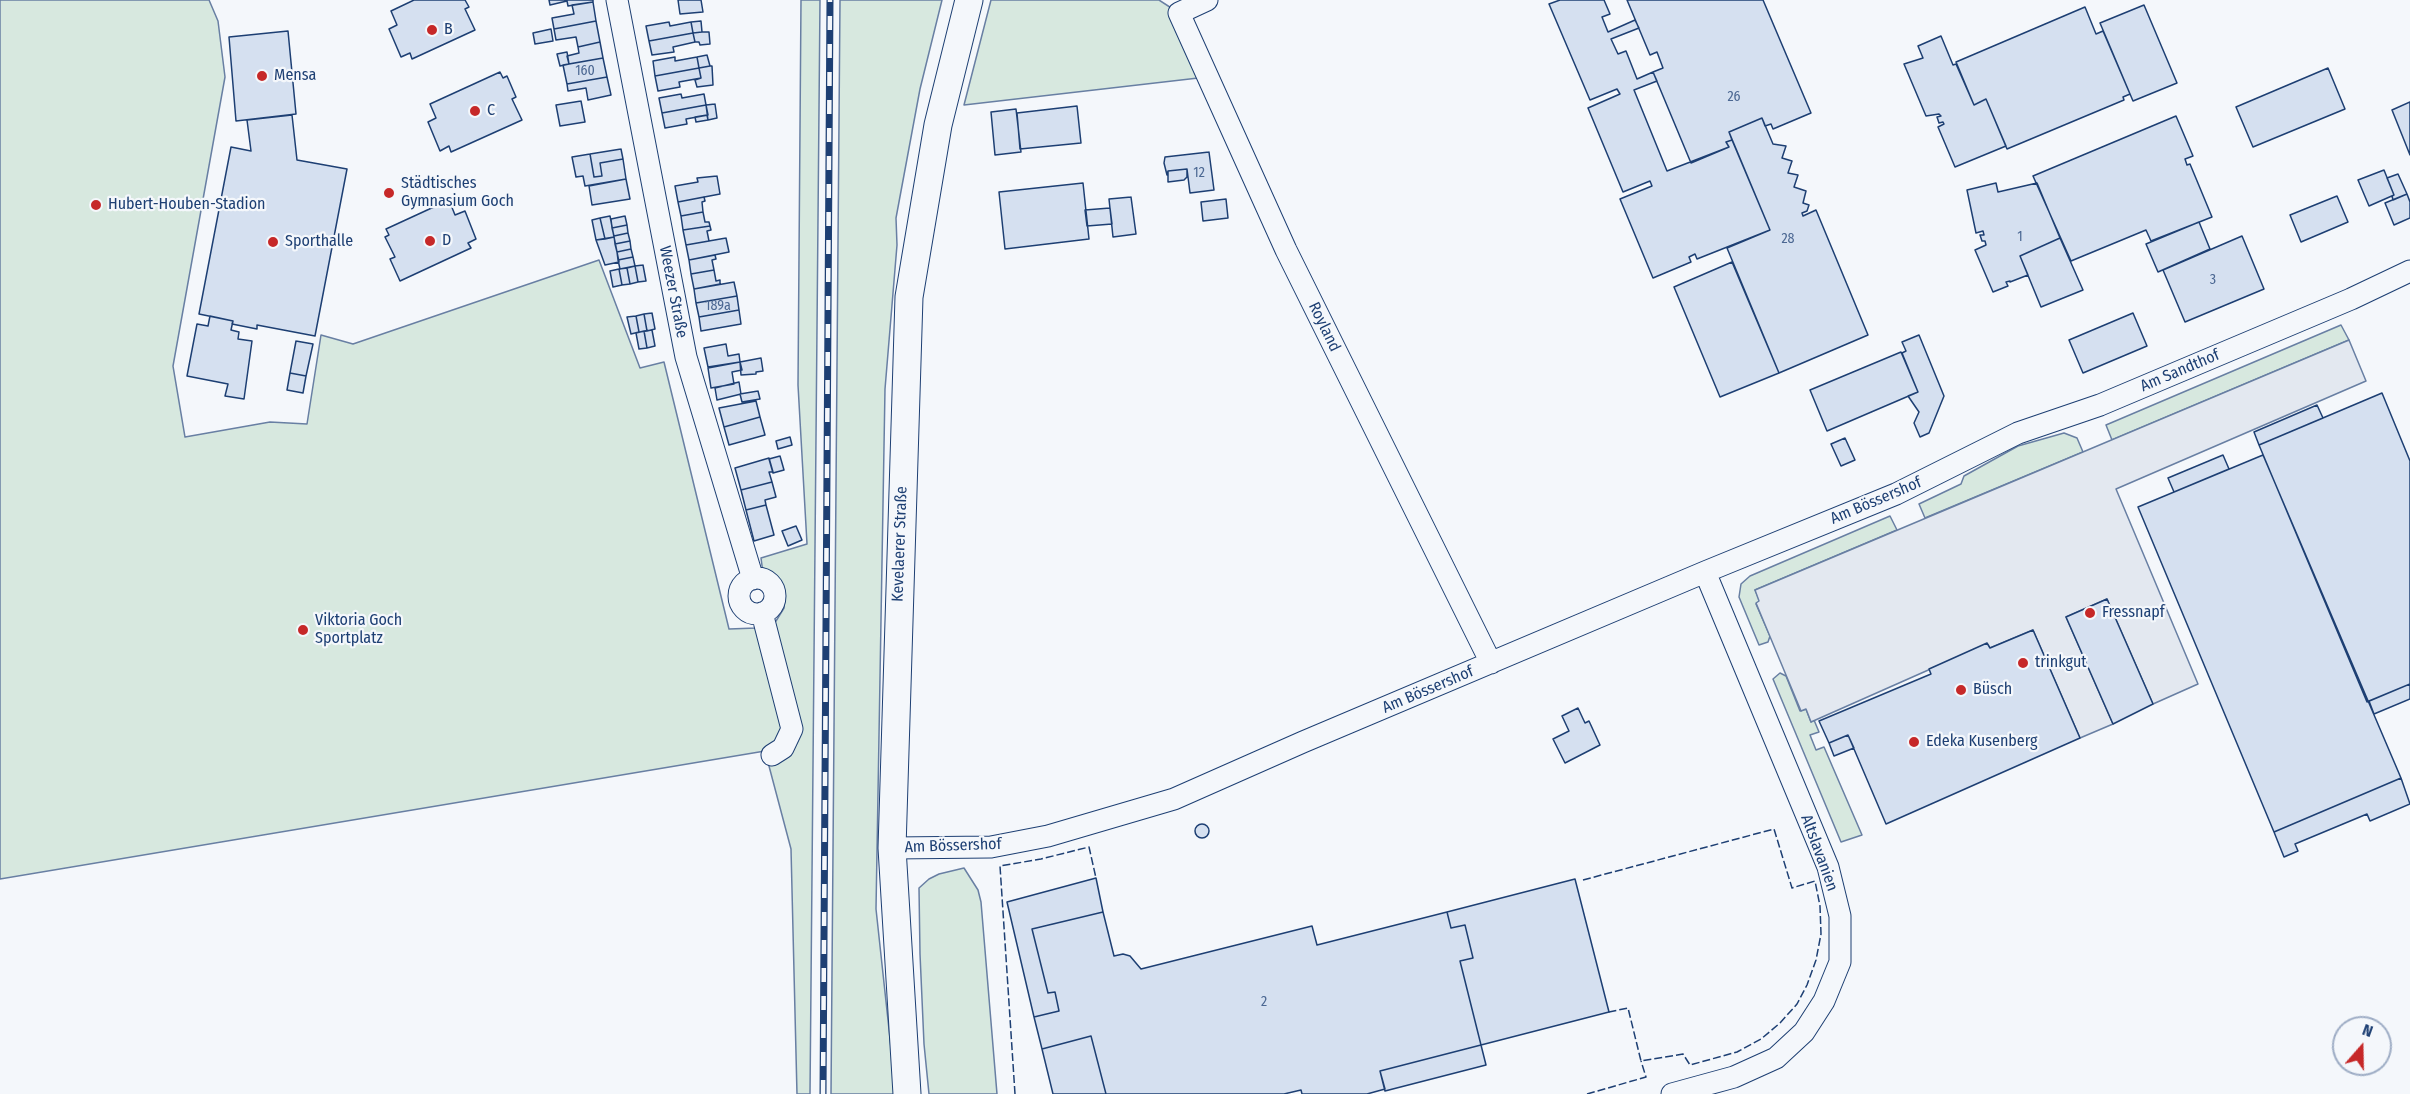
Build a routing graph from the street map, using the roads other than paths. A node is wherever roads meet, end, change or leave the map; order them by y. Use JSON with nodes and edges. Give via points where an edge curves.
{"nodes":[{"id":1,"x":617,"y":0,"type":"edge"},
{"id":2,"x":969,"y":0,"type":"edge"},
{"id":3,"x":1207,"y":0,"type":"edge"},
{"id":4,"x":2410,"y":270,"type":"edge"},
{"id":5,"x":1949,"y":469,"type":"joint"},
{"id":6,"x":1705,"y":572,"type":"junction"},
{"id":7,"x":1491,"y":663,"type":"junction"},
{"id":8,"x":772,"y":754,"type":"dead end"},
{"id":9,"x":892,"y":848,"type":"junction"},
{"id":10,"x":907,"y":1094,"type":"edge"},
{"id":11,"x":1672,"y":1094,"type":"edge"}],
"edges":[{"from":1,"to":8,"type":"street","name":"Weezer Straße","via":[[686,357],[753,579],[742,585],[739,597],[750,612],[762,613],[792,729],[783,748]]},
{"from":2,"to":9,"type":"main road","name":"Kevelaerer Straße","via":[[938,125],[909,297]]},
{"from":3,"to":7,"type":"street","name":"Royland","via":[[1179,13],[1286,250]]},
{"from":4,"to":5,"type":"street","name":"Am Sandthof","via":[[2351,299],[2100,405],[2018,433]]},
{"from":5,"to":6,"type":"street","name":"Am Bössershof"},
{"from":6,"to":7,"type":"street","name":"Am Bössershof"},
{"from":6,"to":11,"type":"street","name":"Altslavanien","via":[[1828,867],[1840,916],[1840,962],[1824,1001],[1804,1032],[1776,1058],[1734,1077]]},
{"from":7,"to":9,"type":"street","name":"Am Bössershof","via":[[1174,799],[1048,836],[991,847]]},
{"from":9,"to":10,"type":"main road","name":"Kevelaerer Straße"}]}
